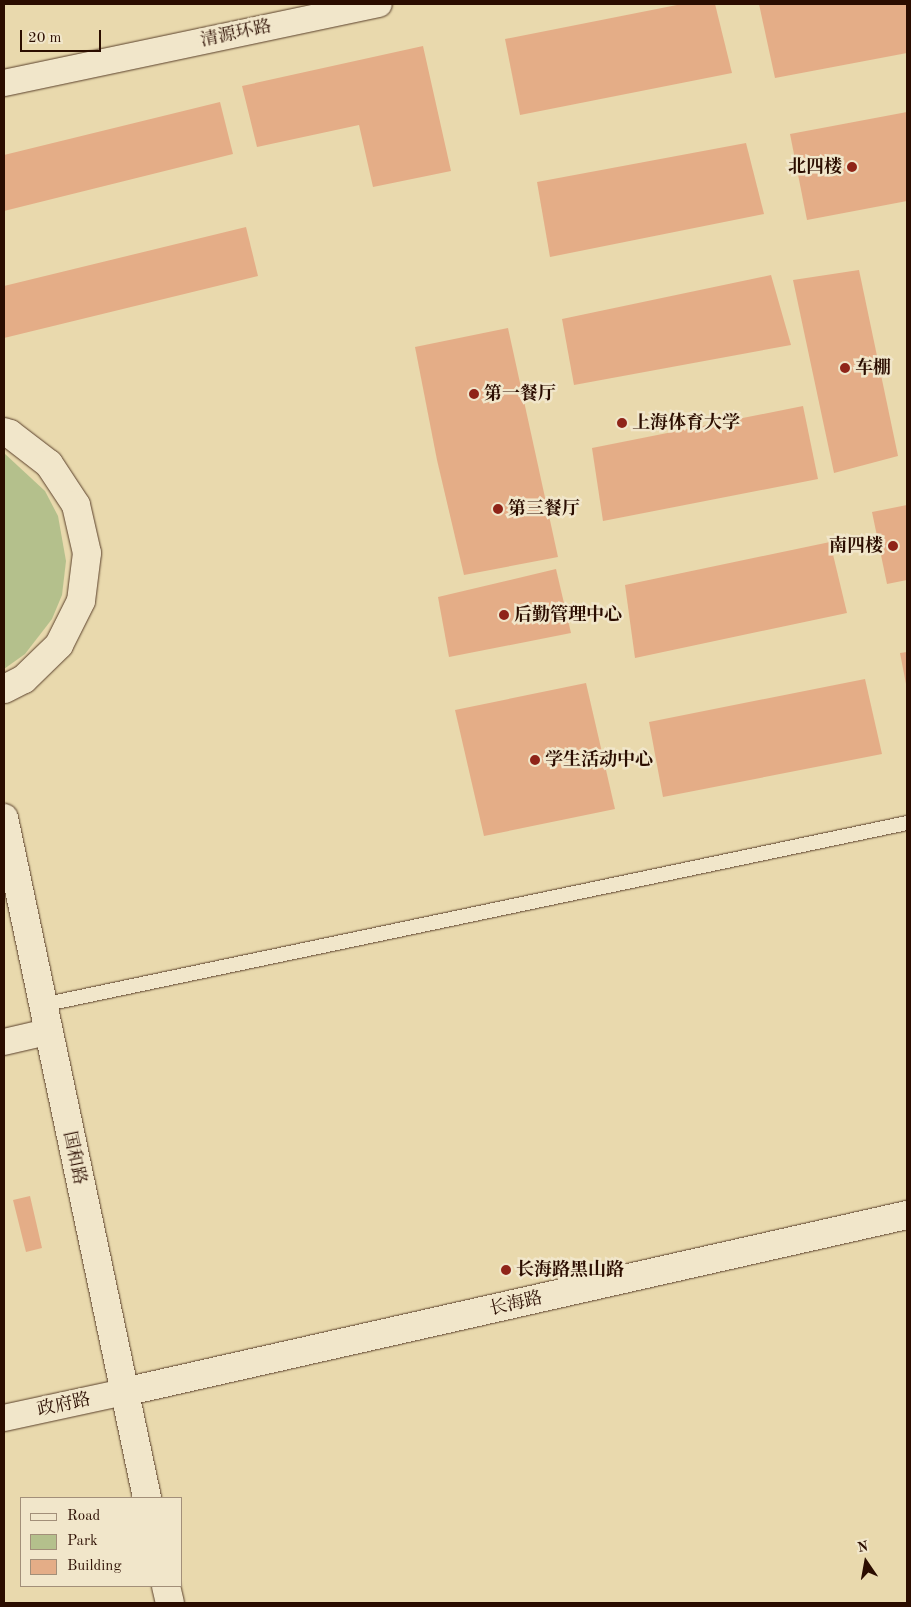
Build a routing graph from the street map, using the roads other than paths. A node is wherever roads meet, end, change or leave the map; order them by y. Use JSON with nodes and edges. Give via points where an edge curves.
{"nodes":[{"id":1,"x":379,"y":4,"type":"edge"},
{"id":2,"x":4,"y":83,"type":"edge"},
{"id":3,"x":4,"y":432,"type":"edge"},
{"id":4,"x":4,"y":688,"type":"edge"},
{"id":5,"x":4,"y":818,"type":"edge"},
{"id":6,"x":907,"y":823,"type":"edge"},
{"id":7,"x":42,"y":1005,"type":"junction"},
{"id":8,"x":48,"y":1032,"type":"junction"},
{"id":9,"x":4,"y":1042,"type":"edge"},
{"id":10,"x":907,"y":1215,"type":"edge"},
{"id":11,"x":124,"y":1392,"type":"junction"},
{"id":12,"x":4,"y":1418,"type":"edge"},
{"id":13,"x":147,"y":1497,"type":"edge"},
{"id":14,"x":166,"y":1587,"type":"edge"},
{"id":15,"x":170,"y":1603,"type":"edge"}],
"edges":[{"from":1,"to":2,"type":"street","name":"清源环路"},
{"from":3,"to":4,"type":"main road","via":[[49,464],[76,505],[87,553],[81,601],[59,645],[24,679]]},
{"from":5,"to":7,"type":"main road","name":"国和路"},
{"from":6,"to":7,"type":"lane"},
{"from":7,"to":8,"type":"main road","name":"国和路"},
{"from":8,"to":9,"type":"street"},
{"from":8,"to":11,"type":"main road","name":"国和路"},
{"from":10,"to":11,"type":"main road","name":"长海路"},
{"from":11,"to":12,"type":"street","name":"政府路"},
{"from":11,"to":13,"type":"main road","name":"国和路"},
{"from":14,"to":15,"type":"main road"}]}
